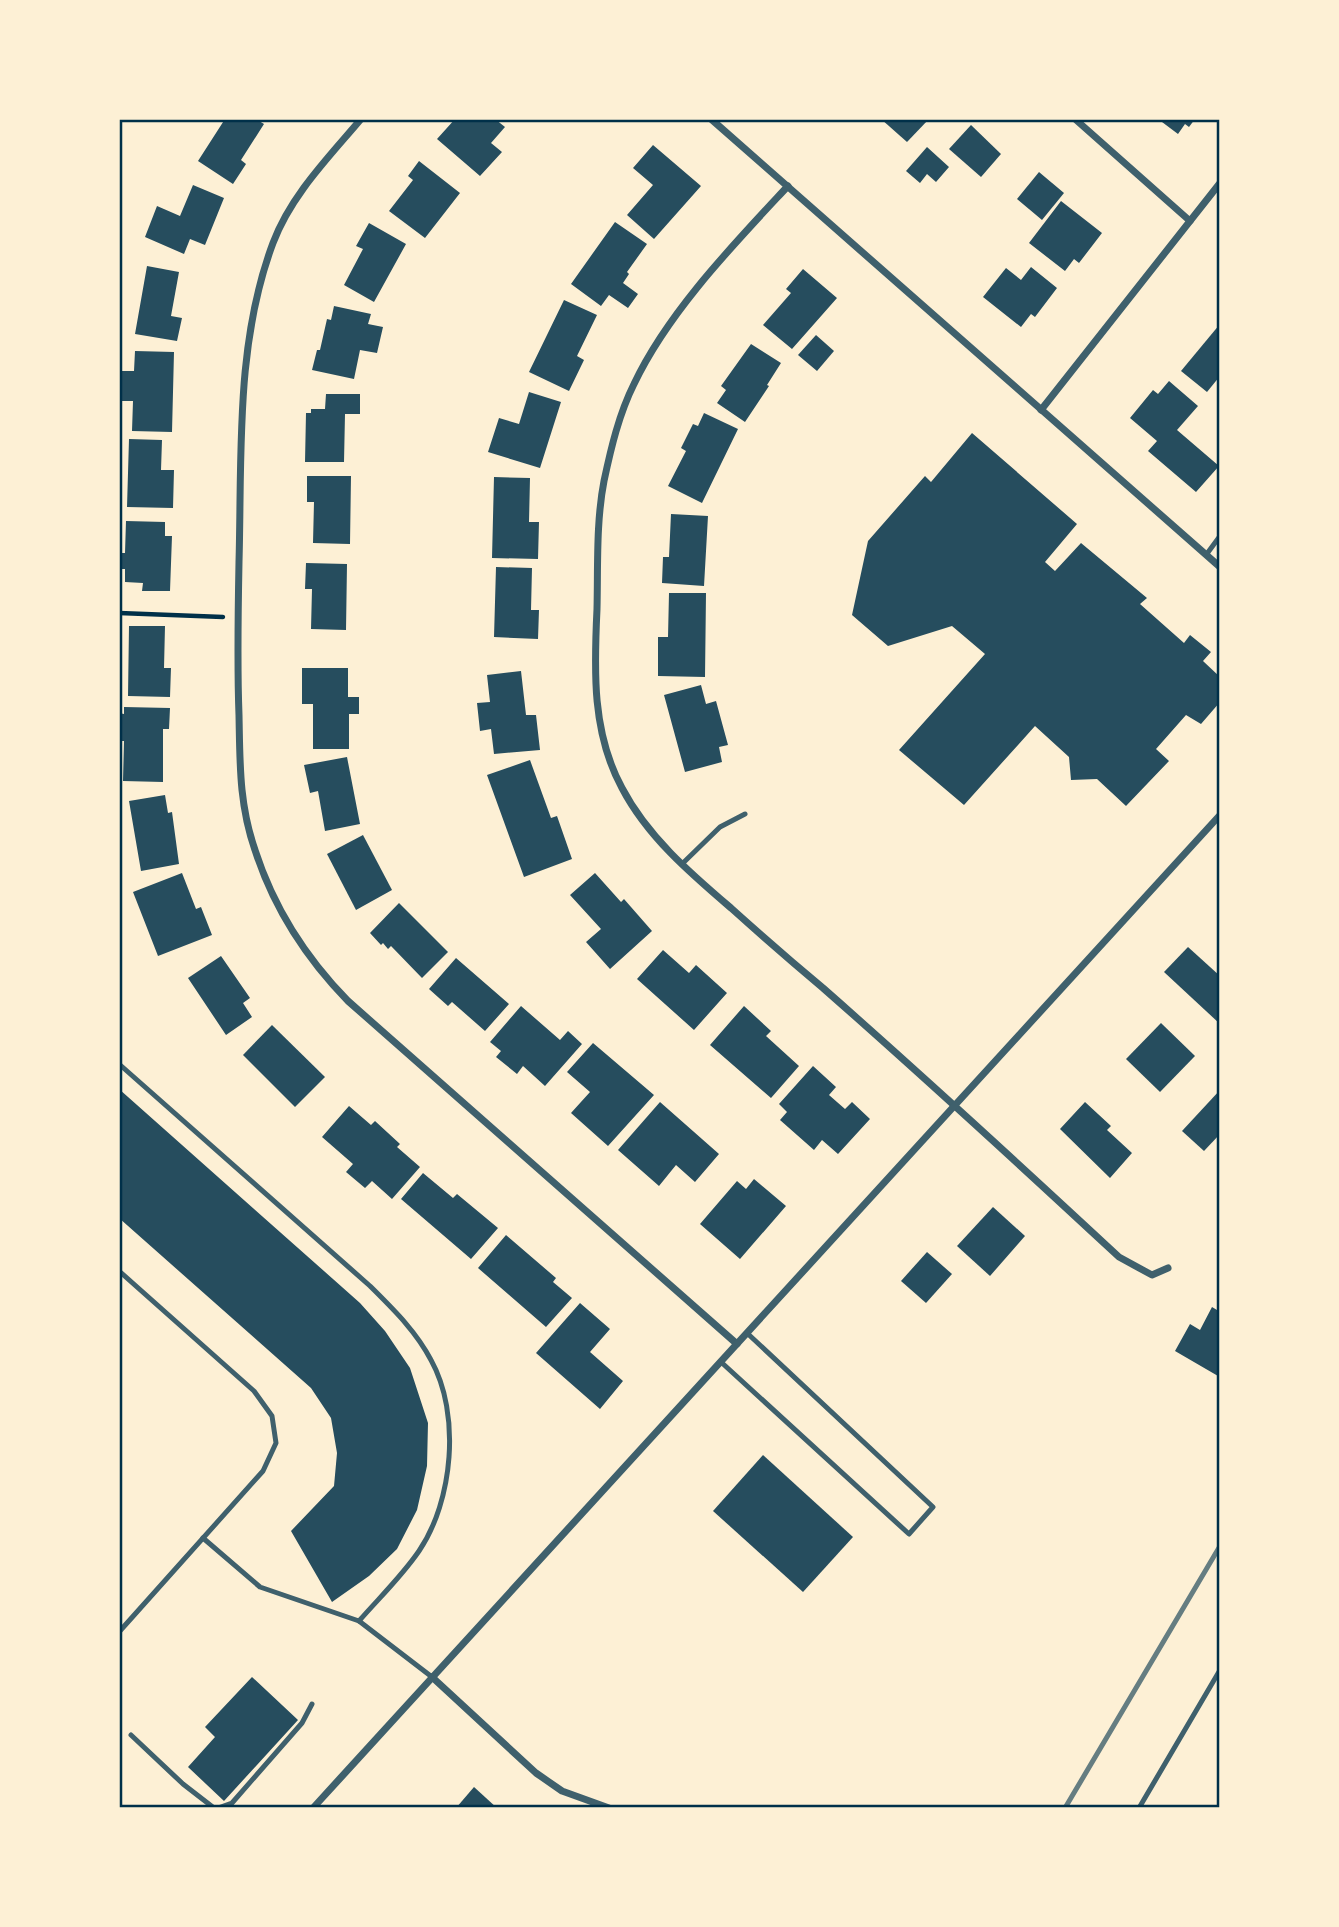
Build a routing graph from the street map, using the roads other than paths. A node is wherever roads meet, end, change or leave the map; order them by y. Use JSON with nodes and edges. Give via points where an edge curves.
{"nodes":[{"id":1,"x":362,"y":119,"type":"edge"},
{"id":2,"x":711,"y":119,"type":"edge"},
{"id":3,"x":1075,"y":119,"type":"edge"},
{"id":4,"x":1220,"y":183,"type":"edge"},
{"id":5,"x":788,"y":186,"type":"junction"},
{"id":6,"x":1190,"y":221,"type":"junction"},
{"id":7,"x":1041,"y":410,"type":"junction"},
{"id":8,"x":1220,"y":537,"type":"edge"},
{"id":9,"x":1206,"y":555,"type":"junction"},
{"id":10,"x":1220,"y":567,"type":"edge"},
{"id":11,"x":745,"y":814,"type":"dead end"},
{"id":12,"x":1220,"y":815,"type":"edge"},
{"id":13,"x":683,"y":863,"type":"junction"},
{"id":14,"x":119,"y":1064,"type":"edge"},
{"id":15,"x":956,"y":1105,"type":"junction"},
{"id":16,"x":1168,"y":1268,"type":"dead end"},
{"id":17,"x":119,"y":1271,"type":"edge"},
{"id":18,"x":747,"y":1333,"type":"junction"},
{"id":19,"x":737,"y":1344,"type":"junction"},
{"id":20,"x":721,"y":1362,"type":"junction"},
{"id":21,"x":203,"y":1538,"type":"junction"},
{"id":22,"x":359,"y":1621,"type":"junction"},
{"id":23,"x":119,"y":1632,"type":"edge"},
{"id":24,"x":1220,"y":1670,"type":"edge"},
{"id":25,"x":432,"y":1677,"type":"junction"},
{"id":26,"x":312,"y":1704,"type":"dead end"},
{"id":27,"x":131,"y":1735,"type":"dead end"},
{"id":28,"x":216,"y":1808,"type":"edge"},
{"id":29,"x":313,"y":1808,"type":"edge"},
{"id":30,"x":609,"y":1808,"type":"edge"},
{"id":31,"x":1139,"y":1808,"type":"edge"}],
"edges":[{"from":1,"to":19,"type":"street","via":[[310,179],[274,241],[258,286],[244,364],[238,617],[240,789],[254,849],[274,901],[327,980]]},
{"from":2,"to":5,"type":"street"},
{"from":3,"to":6,"type":"street"},
{"from":4,"to":6,"type":"street"},
{"from":5,"to":7,"type":"street"},
{"from":5,"to":13,"type":"street","via":[[694,292],[651,353],[621,413],[604,482],[595,653],[600,734],[628,799]]},
{"from":6,"to":7,"type":"street"},
{"from":7,"to":9,"type":"street"},
{"from":8,"to":9,"type":"lane"},
{"from":9,"to":10,"type":"street"},
{"from":11,"to":13,"type":"lane","via":[[720,827]]},
{"from":12,"to":15,"type":"street"},
{"from":13,"to":15,"type":"street"},
{"from":14,"to":22,"type":"lane","via":[[370,1286],[406,1321],[433,1362],[448,1410],[449,1459],[440,1506],[419,1550]]},
{"from":15,"to":16,"type":"street","via":[[1119,1257],[1152,1275]]},
{"from":15,"to":18,"type":"street"},
{"from":17,"to":21,"type":"lane","via":[[254,1391],[272,1416],[276,1443],[263,1471]]},
{"from":18,"to":19,"type":"street"},
{"from":18,"to":20,"type":"lane","via":[[933,1507],[909,1534]]},
{"from":19,"to":20,"type":"street"},
{"from":20,"to":25,"type":"street"},
{"from":21,"to":22,"type":"lane","via":[[260,1587]]},
{"from":21,"to":23,"type":"lane"},
{"from":22,"to":25,"type":"lane"},
{"from":24,"to":31,"type":"lane"},
{"from":25,"to":29,"type":"street"},
{"from":25,"to":30,"type":"street","via":[[536,1773],[562,1791]]},
{"from":26,"to":28,"type":"lane","via":[[302,1723],[232,1803]]},
{"from":27,"to":28,"type":"lane"}]}
